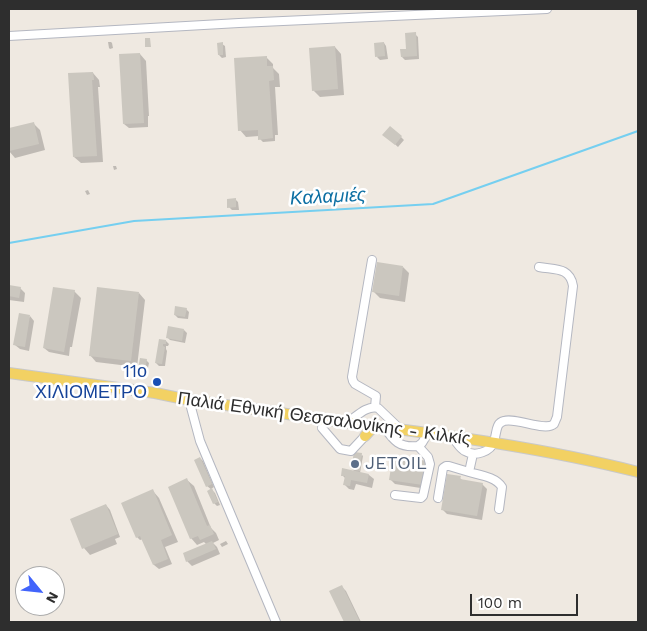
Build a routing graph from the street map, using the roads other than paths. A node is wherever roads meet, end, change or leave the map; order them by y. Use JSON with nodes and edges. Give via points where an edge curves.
{"nodes":[{"id":1,"x":547,"y":9,"type":"edge"},
{"id":2,"x":9,"y":36,"type":"edge"},
{"id":3,"x":372,"y":260,"type":"dead end"},
{"id":4,"x":539,"y":267,"type":"dead end"},
{"id":5,"x":9,"y":373,"type":"edge"},
{"id":6,"x":189,"y":400,"type":"junction"},
{"id":7,"x":374,"y":407,"type":"junction"},
{"id":8,"x":313,"y":417,"type":"junction"},
{"id":9,"x":348,"y":422,"type":"junction"},
{"id":10,"x":379,"y":426,"type":"junction"},
{"id":11,"x":322,"y":428,"type":"joint"},
{"id":12,"x":400,"y":429,"type":"junction"},
{"id":13,"x":428,"y":433,"type":"junction"},
{"id":14,"x":365,"y":436,"type":"joint"},
{"id":15,"x":452,"y":437,"type":"junction"},
{"id":16,"x":494,"y":443,"type":"junction"},
{"id":17,"x":418,"y":446,"type":"junction"},
{"id":18,"x":473,"y":454,"type":"junction"},
{"id":19,"x":470,"y":472,"type":"junction"},
{"id":20,"x":638,"y":472,"type":"edge"},
{"id":21,"x":395,"y":495,"type":"dead end"},
{"id":22,"x":438,"y":498,"type":"dead end"},
{"id":23,"x":499,"y":509,"type":"dead end"},
{"id":24,"x":276,"y":622,"type":"edge"}],
"edges":[{"from":1,"to":2,"type":"street"},
{"from":3,"to":7,"type":"street","via":[[352,376],[355,384],[376,396]]},
{"from":4,"to":16,"type":"street","via":[[565,271],[573,286],[557,417],[552,425],[543,426],[504,421],[497,428]]},
{"from":5,"to":6,"type":"main road","name":"Παλιά Εθνική Θεσσαλονίκης - Κιλκίς"},
{"from":6,"to":8,"type":"main road","name":"Παλιά Εθνική Θεσσαλονίκης - Κιλκίς"},
{"from":6,"to":24,"type":"street","via":[[200,441]]},
{"from":7,"to":9,"type":"street"},
{"from":7,"to":12,"type":"street"},
{"from":8,"to":9,"type":"main road","name":"Παλιά Εθνική Θεσσαλονίκης - Κιλκίς"},
{"from":8,"to":11,"type":"main road"},
{"from":9,"to":10,"type":"main road","name":"Παλιά Εθνική Θεσσαλονίκης - Κιλκίς"},
{"from":10,"to":12,"type":"main road","name":"Παλιά Εθνική Θεσσαλονίκης - Κιλκίς"},
{"from":10,"to":14,"type":"main road"},
{"from":10,"to":17,"type":"street","via":[[397,443]]},
{"from":11,"to":14,"type":"street","via":[[340,449],[351,451]]},
{"from":12,"to":13,"type":"main road","name":"Παλιά Εθνική Θεσσαλονίκης - Κιλκίς"},
{"from":13,"to":15,"type":"main road","name":"Παλιά Εθνική Θεσσαλονίκης - Κιλκίς"},
{"from":13,"to":17,"type":"street"},
{"from":15,"to":16,"type":"main road","name":"Παλιά Εθνική Θεσσαλονίκης - Κιλκίς"},
{"from":15,"to":18,"type":"street","via":[[463,450]]},
{"from":16,"to":18,"type":"street","via":[[483,452]]},
{"from":16,"to":20,"type":"main road","name":"Παλιά Εθνική Θεσσαλονίκης - Κιλκίς"},
{"from":17,"to":21,"type":"street","via":[[430,464],[423,496]]},
{"from":18,"to":19,"type":"street"},
{"from":19,"to":22,"type":"street","via":[[446,466],[442,471]]},
{"from":19,"to":23,"type":"street","via":[[496,480],[501,485]]}]}
